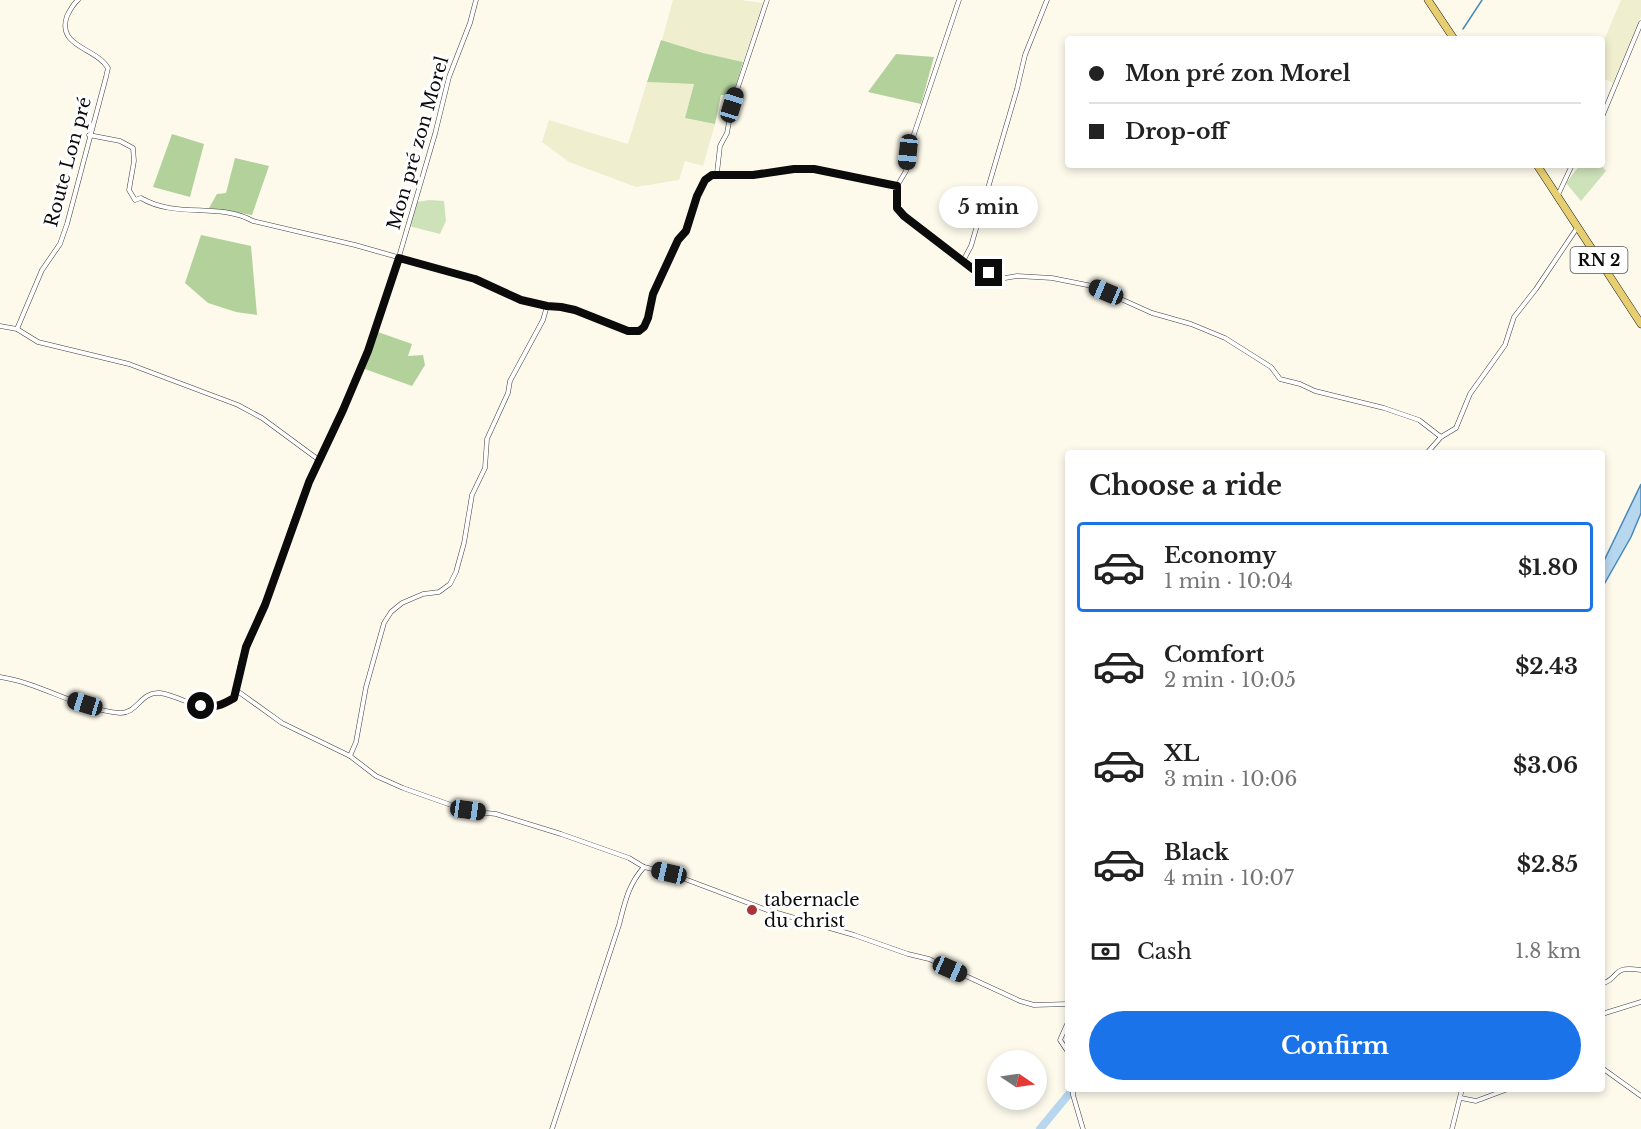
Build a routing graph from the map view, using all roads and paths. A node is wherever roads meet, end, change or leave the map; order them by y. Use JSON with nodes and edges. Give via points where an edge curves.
{"nodes":[{"id":1,"x":78,"y":0,"type":"edge"},
{"id":2,"x":476,"y":0,"type":"edge"},
{"id":3,"x":767,"y":0,"type":"edge"},
{"id":4,"x":959,"y":0,"type":"edge"},
{"id":5,"x":1047,"y":0,"type":"edge"},
{"id":6,"x":1428,"y":0,"type":"edge"},
{"id":7,"x":1641,"y":23,"type":"edge"},
{"id":8,"x":1452,"y":36,"type":"edge"},
{"id":9,"x":1605,"y":110,"type":"edge"},
{"id":10,"x":89,"y":135,"type":"junction"},
{"id":11,"x":1540,"y":168,"type":"edge"},
{"id":12,"x":1570,"y":168,"type":"edge"},
{"id":13,"x":712,"y":175,"type":"junction"},
{"id":14,"x":897,"y":186,"type":"junction"},
{"id":15,"x":1558,"y":195,"type":"junction"},
{"id":16,"x":1577,"y":228,"type":"junction"},
{"id":17,"x":399,"y":258,"type":"junction"},
{"id":18,"x":963,"y":261,"type":"junction"},
{"id":19,"x":547,"y":306,"type":"junction"},
{"id":20,"x":1641,"y":324,"type":"edge"},
{"id":21,"x":0,"y":326,"type":"edge"},
{"id":22,"x":17,"y":329,"type":"junction"},
{"id":23,"x":1441,"y":437,"type":"junction"},
{"id":24,"x":1430,"y":450,"type":"edge"},
{"id":25,"x":319,"y":460,"type":"junction"},
{"id":26,"x":0,"y":677,"type":"edge"},
{"id":27,"x":236,"y":690,"type":"junction"},
{"id":28,"x":350,"y":756,"type":"junction"},
{"id":29,"x":644,"y":867,"type":"junction"},
{"id":30,"x":1641,"y":970,"type":"edge"},
{"id":31,"x":1605,"y":983,"type":"edge"},
{"id":32,"x":1641,"y":1002,"type":"edge"},
{"id":33,"x":1065,"y":1004,"type":"edge"},
{"id":34,"x":1605,"y":1013,"type":"edge"},
{"id":35,"x":1065,"y":1029,"type":"edge"},
{"id":36,"x":1065,"y":1048,"type":"edge"},
{"id":37,"x":1605,"y":1070,"type":"edge"},
{"id":38,"x":1073,"y":1092,"type":"edge"},
{"id":39,"x":1462,"y":1092,"type":"edge"},
{"id":40,"x":1500,"y":1092,"type":"edge"},
{"id":41,"x":1641,"y":1096,"type":"edge"},
{"id":42,"x":1461,"y":1098,"type":"junction"},
{"id":43,"x":552,"y":1129,"type":"edge"},
{"id":44,"x":1083,"y":1129,"type":"edge"},
{"id":45,"x":1452,"y":1129,"type":"edge"}],
"edges":[{"from":1,"to":10,"type":"street","name":"Route Lon pré","via":[[68,13],[66,31],[71,40],[108,68]]},
{"from":2,"to":17,"type":"street","name":"Mon pré zon Morel","via":[[448,77]]},
{"from":3,"to":13,"type":"street","via":[[720,146],[717,173]]},
{"from":4,"to":14,"type":"street","via":[[908,152],[906,171]]},
{"from":5,"to":18,"type":"street","via":[[1025,55],[971,246]]},
{"from":6,"to":8,"type":"main road"},
{"from":7,"to":9,"type":"street"},
{"from":10,"to":17,"type":"street","via":[[120,141],[133,148],[135,161],[129,190],[135,200],[141,198],[171,209],[245,216]]},
{"from":10,"to":22,"type":"street","name":"Route Lon pré","via":[[60,244],[42,270]]},
{"from":11,"to":15,"type":"main road","number":"RN 2"},
{"from":12,"to":15,"type":"street"},
{"from":13,"to":14,"type":"street","via":[[814,169]]},
{"from":13,"to":19,"type":"street","via":[[697,196],[686,231],[678,240],[653,294],[648,318],[639,331],[628,331],[575,310]]},
{"from":14,"to":18,"type":"street","via":[[897,208]]},
{"from":15,"to":16,"type":"main road","number":"RN 2"},
{"from":16,"to":20,"type":"main road","number":"RN 2"},
{"from":16,"to":23,"type":"street","via":[[1514,317],[1505,345],[1470,394],[1456,428]]},
{"from":17,"to":19,"type":"street","via":[[475,279],[521,300]]},
{"from":17,"to":25,"type":"street","name":"Mon pré zon Morel","via":[[368,351]]},
{"from":18,"to":23,"type":"street","via":[[973,269],[1005,278],[1052,278],[1092,286],[1152,313],[1225,338],[1272,367],[1280,379],[1419,420]]},
{"from":19,"to":28,"type":"street","via":[[487,439],[485,468],[471,495],[456,572],[450,584],[439,592],[402,603],[384,623]]},
{"from":21,"to":22,"type":"street"},
{"from":22,"to":25,"type":"street","via":[[38,342],[129,364],[238,405]]},
{"from":23,"to":24,"type":"street"},
{"from":25,"to":27,"type":"street","name":"Mon pré zon Morel","via":[[246,647]]},
{"from":26,"to":27,"type":"street","via":[[121,713],[132,710],[144,697],[159,693],[188,703],[222,706],[234,698]]},
{"from":27,"to":28,"type":"street","via":[[282,723]]},
{"from":28,"to":29,"type":"street","via":[[376,776],[404,788],[581,841]]},
{"from":29,"to":33,"type":"street","via":[[766,910],[929,960],[1020,1001],[1034,1005]]},
{"from":29,"to":43,"type":"street","via":[[627,894]]},
{"from":30,"to":31,"type":"street","via":[[1618,970]]},
{"from":32,"to":34,"type":"street"},
{"from":35,"to":36,"type":"street","via":[[1060,1040]]},
{"from":37,"to":41,"type":"street"},
{"from":38,"to":44,"type":"street"},
{"from":39,"to":42,"type":"street"},
{"from":40,"to":42,"type":"street","via":[[1476,1101]]},
{"from":42,"to":45,"type":"street"}]}
